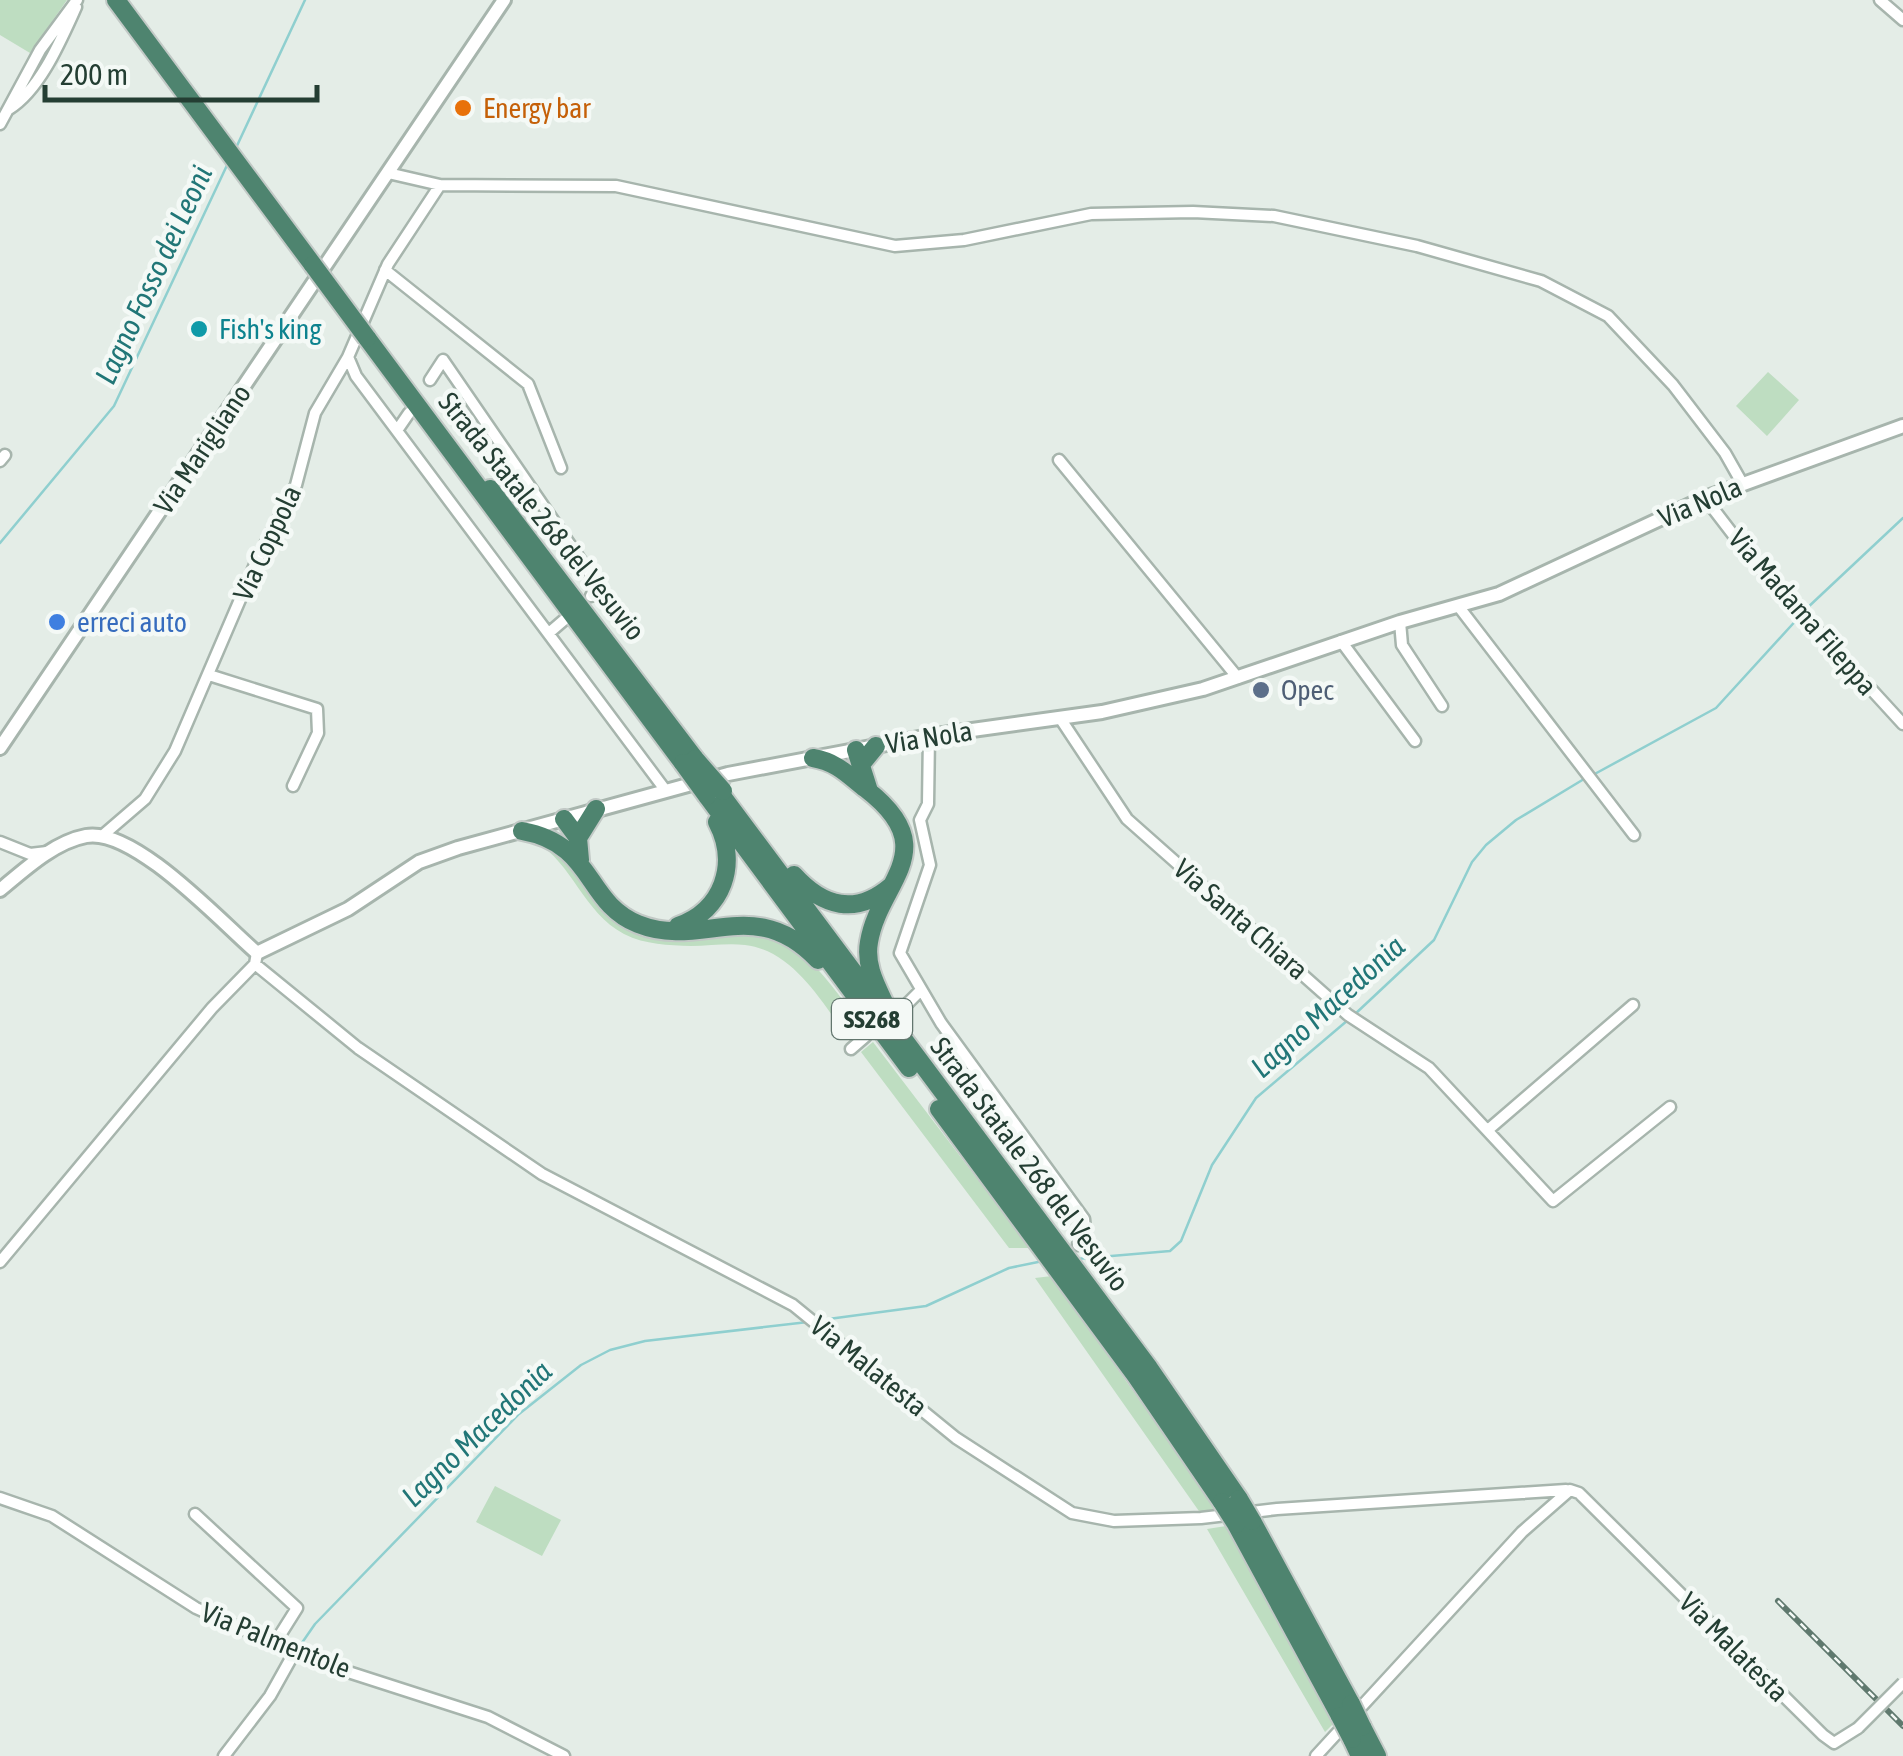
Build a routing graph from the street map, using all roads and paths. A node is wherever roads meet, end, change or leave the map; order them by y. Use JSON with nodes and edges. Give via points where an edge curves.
{"nodes":[{"id":1,"x":78,"y":0,"type":"edge"},
{"id":2,"x":116,"y":0,"type":"edge"},
{"id":3,"x":504,"y":0,"type":"edge"},
{"id":4,"x":1880,"y":0,"type":"edge"},
{"id":5,"x":1903,"y":20,"type":"edge"},
{"id":6,"x":0,"y":124,"type":"edge"},
{"id":7,"x":388,"y":173,"type":"junction"},
{"id":8,"x":440,"y":185,"type":"junction"},
{"id":9,"x":385,"y":270,"type":"junction"},
{"id":10,"x":348,"y":357,"type":"junction"},
{"id":11,"x":430,"y":380,"type":"dead end"},
{"id":12,"x":409,"y":405,"type":"junction"},
{"id":13,"x":1903,"y":426,"type":"edge"},
{"id":14,"x":398,"y":429,"type":"junction"},
{"id":15,"x":1059,"y":460,"type":"dead end"},
{"id":16,"x":561,"y":468,"type":"dead end"},
{"id":17,"x":1742,"y":483,"type":"junction"},
{"id":18,"x":1705,"y":498,"type":"junction"},
{"id":19,"x":591,"y":596,"type":"dead end"},
{"id":20,"x":1459,"y":607,"type":"junction"},
{"id":21,"x":564,"y":620,"type":"dead end"},
{"id":22,"x":1400,"y":622,"type":"junction"},
{"id":23,"x":550,"y":632,"type":"junction"},
{"id":24,"x":1341,"y":641,"type":"junction"},
{"id":25,"x":209,"y":675,"type":"junction"},
{"id":26,"x":1238,"y":678,"type":"junction"},
{"id":27,"x":1442,"y":706,"type":"dead end"},
{"id":28,"x":1060,"y":718,"type":"junction"},
{"id":29,"x":1903,"y":724,"type":"edge"},
{"id":30,"x":928,"y":736,"type":"junction"},
{"id":31,"x":1415,"y":741,"type":"dead end"},
{"id":32,"x":876,"y":746,"type":"joint"},
{"id":33,"x":0,"y":748,"type":"edge"},
{"id":34,"x":813,"y":758,"type":"joint"},
{"id":35,"x":854,"y":759,"type":"junction"},
{"id":36,"x":684,"y":762,"type":"junction"},
{"id":37,"x":293,"y":786,"type":"dead end"},
{"id":38,"x":666,"y":791,"type":"junction"},
{"id":39,"x":712,"y":794,"type":"junction"},
{"id":40,"x":596,"y":809,"type":"junction"},
{"id":41,"x":562,"y":819,"type":"junction"},
{"id":42,"x":522,"y":831,"type":"junction"},
{"id":43,"x":1634,"y":835,"type":"dead end"},
{"id":44,"x":102,"y":836,"type":"junction"},
{"id":45,"x":570,"y":841,"type":"junction"},
{"id":46,"x":0,"y":842,"type":"edge"},
{"id":47,"x":51,"y":852,"type":"junction"},
{"id":48,"x":898,"y":878,"type":"junction"},
{"id":49,"x":0,"y":890,"type":"edge"},
{"id":50,"x":670,"y":929,"type":"junction"},
{"id":51,"x":256,"y":959,"type":"junction"},
{"id":52,"x":920,"y":991,"type":"junction"},
{"id":53,"x":1634,"y":1005,"type":"dead end"},
{"id":54,"x":903,"y":1008,"type":"dead end"},
{"id":55,"x":875,"y":1036,"type":"junction"},
{"id":56,"x":850,"y":1049,"type":"dead end"},
{"id":57,"x":1670,"y":1107,"type":"dead end"},
{"id":58,"x":957,"y":1113,"type":"junction"},
{"id":59,"x":1489,"y":1129,"type":"junction"},
{"id":60,"x":1044,"y":1241,"type":"junction"},
{"id":61,"x":1078,"y":1245,"type":"dead end"},
{"id":62,"x":0,"y":1262,"type":"edge"},
{"id":63,"x":1566,"y":1490,"type":"junction"},
{"id":64,"x":0,"y":1498,"type":"edge"},
{"id":65,"x":195,"y":1514,"type":"dead end"},
{"id":66,"x":275,"y":1643,"type":"junction"},
{"id":67,"x":294,"y":1653,"type":"junction"},
{"id":68,"x":1903,"y":1683,"type":"edge"},
{"id":69,"x":1358,"y":1740,"type":"edge"},
{"id":70,"x":224,"y":1756,"type":"edge"},
{"id":71,"x":564,"y":1756,"type":"edge"},
{"id":72,"x":1316,"y":1756,"type":"edge"},
{"id":73,"x":1377,"y":1756,"type":"edge"}],
"edges":[{"from":1,"to":6,"type":"street","via":[[40,50]]},
{"from":2,"to":12,"type":"highway","name":"Strada Statale 268 del Vesuvio","number":"SS268","bridge":true,"via":[[367,338]]},
{"from":3,"to":7,"type":"street","name":"Via Marigliano"},
{"from":4,"to":5,"type":"street"},
{"from":7,"to":8,"type":"street"},
{"from":7,"to":33,"type":"street","name":"Via Marigliano"},
{"from":8,"to":9,"type":"street","name":"Via Coppola"},
{"from":8,"to":17,"type":"street","via":[[616,186],[895,246],[964,240],[1091,214],[1214,212],[1274,216],[1469,258],[1558,288],[1608,316],[1674,385]]},
{"from":9,"to":10,"type":"street","name":"Via Coppola"},
{"from":9,"to":16,"type":"street","via":[[528,384]]},
{"from":10,"to":14,"type":"street"},
{"from":10,"to":25,"type":"street","name":"Via Coppola","via":[[315,413],[296,486]]},
{"from":11,"to":19,"type":"street","via":[[443,360],[598,587]]},
{"from":12,"to":14,"type":"street"},
{"from":12,"to":36,"type":"highway","name":"Strada Statale 268 del Vesuvio","number":"SS268"},
{"from":12,"to":36,"type":"highway","name":"Strada Statale 268 del Vesuvio","number":"SS268","via":[[541,551]]},
{"from":13,"to":17,"type":"street","name":"Via Nola"},
{"from":14,"to":23,"type":"street"},
{"from":15,"to":26,"type":"street"},
{"from":17,"to":18,"type":"street","name":"Via Nola"},
{"from":18,"to":20,"type":"street","name":"Via Nola","via":[[1534,581]]},
{"from":18,"to":29,"type":"street","name":"Via Madama Fileppa"},
{"from":20,"to":22,"type":"street","name":"Via Nola"},
{"from":20,"to":43,"type":"street"},
{"from":21,"to":23,"type":"street"},
{"from":22,"to":24,"type":"street","name":"Via Nola"},
{"from":22,"to":27,"type":"street","via":[[1402,645]]},
{"from":23,"to":38,"type":"street"},
{"from":24,"to":26,"type":"street","name":"Via Nola"},
{"from":24,"to":31,"type":"street"},
{"from":25,"to":37,"type":"street","via":[[317,709],[318,732]]},
{"from":25,"to":44,"type":"street","name":"Via Coppola","via":[[160,780]]},
{"from":26,"to":28,"type":"street","name":"Via Nola"},
{"from":28,"to":30,"type":"street","name":"Via Nola"},
{"from":28,"to":59,"type":"street","name":"Via Santa Chiara","via":[[1127,819],[1348,1015],[1429,1068]]},
{"from":30,"to":32,"type":"street","name":"Via Nola"},
{"from":30,"to":52,"type":"street","via":[[928,804],[920,820],[930,865],[900,953]]},
{"from":32,"to":35,"type":"highway"},
{"from":34,"to":35,"type":"highway","number":"SS268"},
{"from":34,"to":38,"type":"street"},
{"from":35,"to":48,"type":"highway","number":"SS268","via":[[900,832]]},
{"from":36,"to":39,"type":"highway","name":"Strada Statale 268 del Vesuvio","number":"SS268","bridge":true},
{"from":38,"to":40,"type":"street"},
{"from":39,"to":48,"type":"highway","number":"SS268","via":[[824,901],[860,906]]},
{"from":39,"to":50,"type":"highway","number":"SS268","via":[[725,839],[726,880],[698,916]]},
{"from":39,"to":55,"type":"highway","name":"Strada Statale 268 del Vesuvio","number":"SS268"},
{"from":39,"to":58,"type":"highway","name":"Strada Statale 268 del Vesuvio","number":"SS268"},
{"from":40,"to":41,"type":"street"},
{"from":40,"to":45,"type":"highway"},
{"from":41,"to":42,"type":"street"},
{"from":41,"to":45,"type":"highway"},
{"from":42,"to":45,"type":"highway"},
{"from":42,"to":51,"type":"street","via":[[419,862]]},
{"from":44,"to":47,"type":"street","via":[[69,841]]},
{"from":44,"to":51,"type":"street","via":[[144,856]]},
{"from":45,"to":50,"type":"highway","number":"SS268","via":[[610,906],[640,926]]},
{"from":46,"to":47,"type":"street","via":[[30,854]]},
{"from":47,"to":49,"type":"street"},
{"from":48,"to":58,"type":"highway","number":"SS268","via":[[874,926],[868,962],[886,1005]]},
{"from":50,"to":55,"type":"highway","number":"SS268","via":[[742,924],[787,936],[806,948]]},
{"from":51,"to":62,"type":"street"},
{"from":51,"to":63,"type":"street","name":"Via Malatesta","via":[[358,1048],[542,1174],[803,1312],[968,1447],[1072,1514],[1144,1521]]},
{"from":52,"to":54,"type":"street"},
{"from":52,"to":61,"type":"street","via":[[1084,1219],[1086,1238]]},
{"from":53,"to":59,"type":"street"},
{"from":55,"to":56,"type":"street"},
{"from":55,"to":60,"type":"highway","name":"Strada Statale 268 del Vesuvio","number":"SS268"},
{"from":57,"to":59,"type":"street","name":"Via Santa Chiara","via":[[1557,1201]]},
{"from":58,"to":60,"type":"highway","name":"Strada Statale 268 del Vesuvio","number":"SS268"},
{"from":60,"to":69,"type":"highway","name":"Strada Statale 268 del Vesuvio","number":"SS268","bridge":true,"via":[[1231,1501]]},
{"from":63,"to":68,"type":"street","name":"Via Malatesta","bridge":true,"via":[[1579,1493],[1834,1743]]},
{"from":63,"to":72,"type":"street"},
{"from":64,"to":66,"type":"street","name":"Via Palmentole","via":[[52,1516],[196,1608]]},
{"from":65,"to":66,"type":"street","via":[[297,1608]]},
{"from":66,"to":67,"type":"street","name":"Via Palmentole"},
{"from":67,"to":70,"type":"street"},
{"from":67,"to":71,"type":"street","name":"Via Palmentole","via":[[480,1714]]},
{"from":69,"to":73,"type":"highway","name":"Strada Statale 268 del Vesuvio","number":"SS268"}]}
